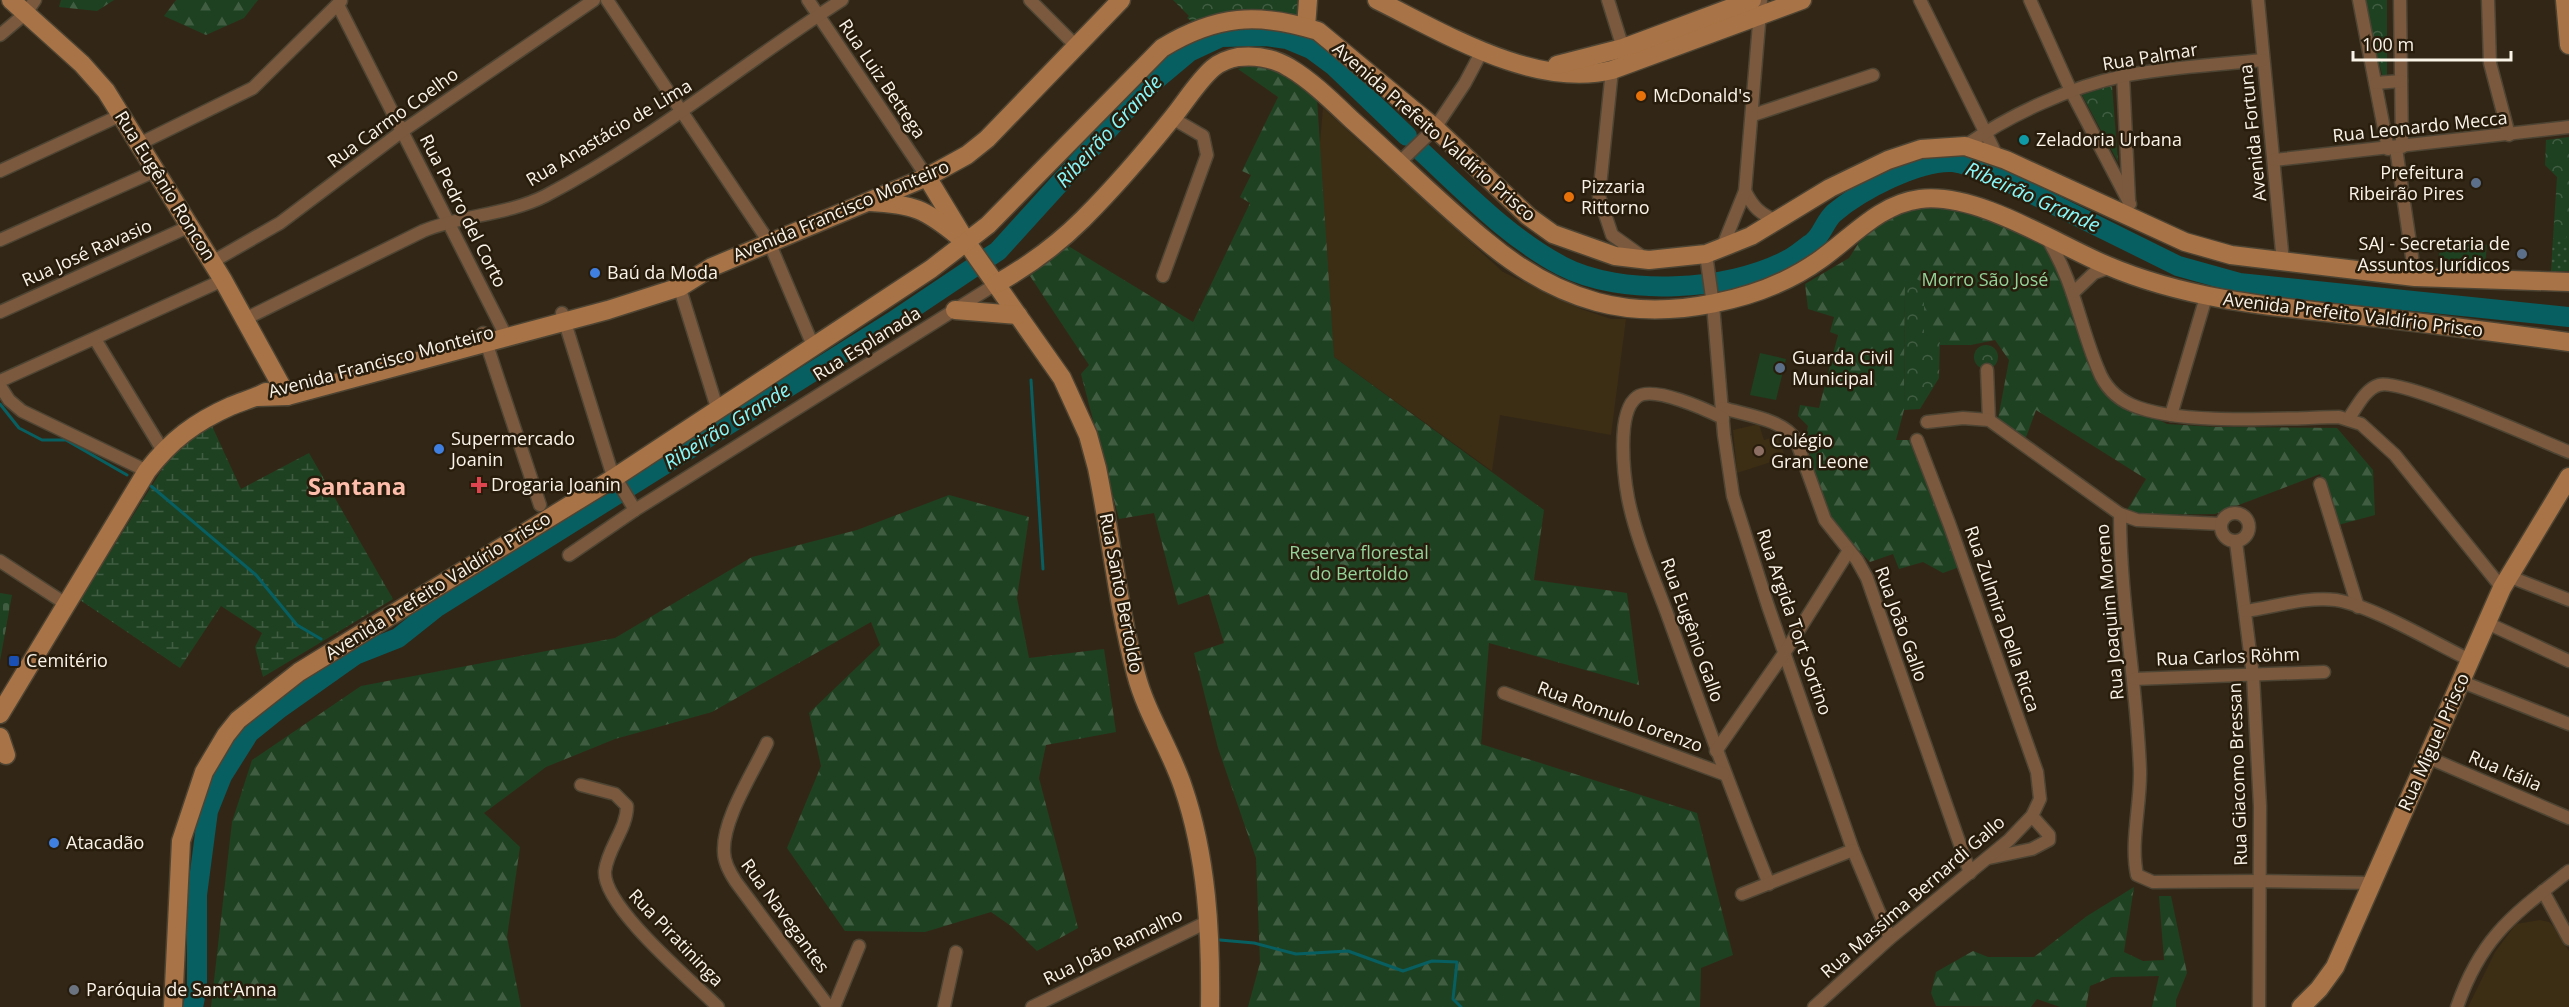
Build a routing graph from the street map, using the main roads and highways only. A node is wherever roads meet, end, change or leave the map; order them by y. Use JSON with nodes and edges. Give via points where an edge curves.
{"nodes":[{"id":1,"x":11,"y":0,"type":"edge"},
{"id":2,"x":1121,"y":0,"type":"edge"},
{"id":3,"x":1308,"y":0,"type":"edge"},
{"id":4,"x":1377,"y":0,"type":"edge"},
{"id":5,"x":1802,"y":0,"type":"edge"},
{"id":6,"x":2565,"y":0,"type":"edge"},
{"id":7,"x":1758,"y":5,"type":"edge"},
{"id":8,"x":31,"y":7,"type":"edge"},
{"id":9,"x":1306,"y":27,"type":"junction"},
{"id":10,"x":2569,"y":45,"type":"edge"},
{"id":11,"x":1538,"y":68,"type":"junction"},
{"id":12,"x":927,"y":177,"type":"junction"},
{"id":13,"x":863,"y":202,"type":"junction"},
{"id":14,"x":971,"y":248,"type":"junction"},
{"id":15,"x":1020,"y":270,"type":"junction"},
{"id":16,"x":992,"y":277,"type":"junction"},
{"id":17,"x":2569,"y":282,"type":"edge"},
{"id":18,"x":955,"y":310,"type":"road end"},
{"id":19,"x":1017,"y":314,"type":"junction"},
{"id":20,"x":2569,"y":342,"type":"edge"},
{"id":21,"x":284,"y":391,"type":"junction"},
{"id":22,"x":2569,"y":477,"type":"edge"},
{"id":23,"x":0,"y":714,"type":"edge"},
{"id":24,"x":0,"y":737,"type":"edge"},
{"id":25,"x":2,"y":763,"type":"edge"},
{"id":26,"x":173,"y":1007,"type":"edge"},
{"id":27,"x":1210,"y":1007,"type":"edge"},
{"id":28,"x":2301,"y":1007,"type":"edge"}],
"edges":[{"from":1,"to":8,"type":"main road","name":"Rua Eugênio Roncon"},
{"from":2,"to":12,"type":"main road","name":"Avenida Francisco Monteiro","via":[[987,139]]},
{"from":3,"to":9,"type":"main road"},
{"from":4,"to":11,"type":"main road","via":[[1482,51]]},
{"from":5,"to":7,"type":"main road"},
{"from":6,"to":10,"type":"main road"},
{"from":7,"to":11,"type":"main road","via":[[1576,62]]},
{"from":7,"to":11,"type":"main road","via":[[1612,70],[1583,74]]},
{"from":8,"to":21,"type":"main road","name":"Rua Eugênio Roncon","via":[[92,74],[121,115],[223,280]]},
{"from":9,"to":14,"type":"main road","name":"Avenida Prefeito Valdírio Prisco","via":[[1241,18],[1202,27],[1169,44],[1008,205]]},
{"from":9,"to":17,"type":"main road","name":"Avenida Prefeito Valdírio Prisco","via":[[1337,44],[1435,128],[1528,216],[1553,234],[1615,256],[1649,260],[1712,256],[1830,188],[1888,160],[1921,149],[1965,146],[1995,150],[2185,242],[2231,255],[2415,277]]},
{"from":12,"to":13,"type":"main road","name":"Avenida Francisco Monteiro"},
{"from":12,"to":14,"type":"main road"},
{"from":13,"to":14,"type":"main road","via":[[923,210]]},
{"from":13,"to":21,"type":"main road","name":"Avenida Francisco Monteiro","via":[[678,281],[564,317]]},
{"from":14,"to":16,"type":"main road","name":"Rua Santo Bertoldo"},
{"from":14,"to":26,"type":"main road","name":"Avenida Prefeito Valdírio Prisco","via":[[718,411],[616,482],[298,672],[254,706],[226,735],[204,771],[181,841]]},
{"from":15,"to":16,"type":"main road","name":"Avenida Prefeito Valdírio Prisco"},
{"from":15,"to":19,"type":"main road"},
{"from":15,"to":20,"type":"main road","name":"Avenida Prefeito Valdírio Prisco","via":[[1079,223],[1217,64],[1242,57],[1263,57],[1288,66],[1490,245],[1535,276],[1594,302],[1622,308],[1756,293],[1817,262],[1882,211],[1920,199],[1962,201],[2111,267],[2206,297]]},
{"from":16,"to":19,"type":"main road","name":"Rua Santo Bertoldo"},
{"from":18,"to":19,"type":"main road"},
{"from":19,"to":27,"type":"main road","name":"Rua Santo Bertoldo","via":[[1062,378],[1088,435],[1136,676],[1184,790],[1203,873],[1209,921]]},
{"from":21,"to":23,"type":"main road","name":"Avenida Francisco Monteiro","via":[[257,397],[200,421],[163,451],[147,471]]},
{"from":22,"to":28,"type":"main road","name":"Rua Miguel Prisco","via":[[2505,582],[2334,967]]},
{"from":24,"to":25,"type":"main road"}]}
